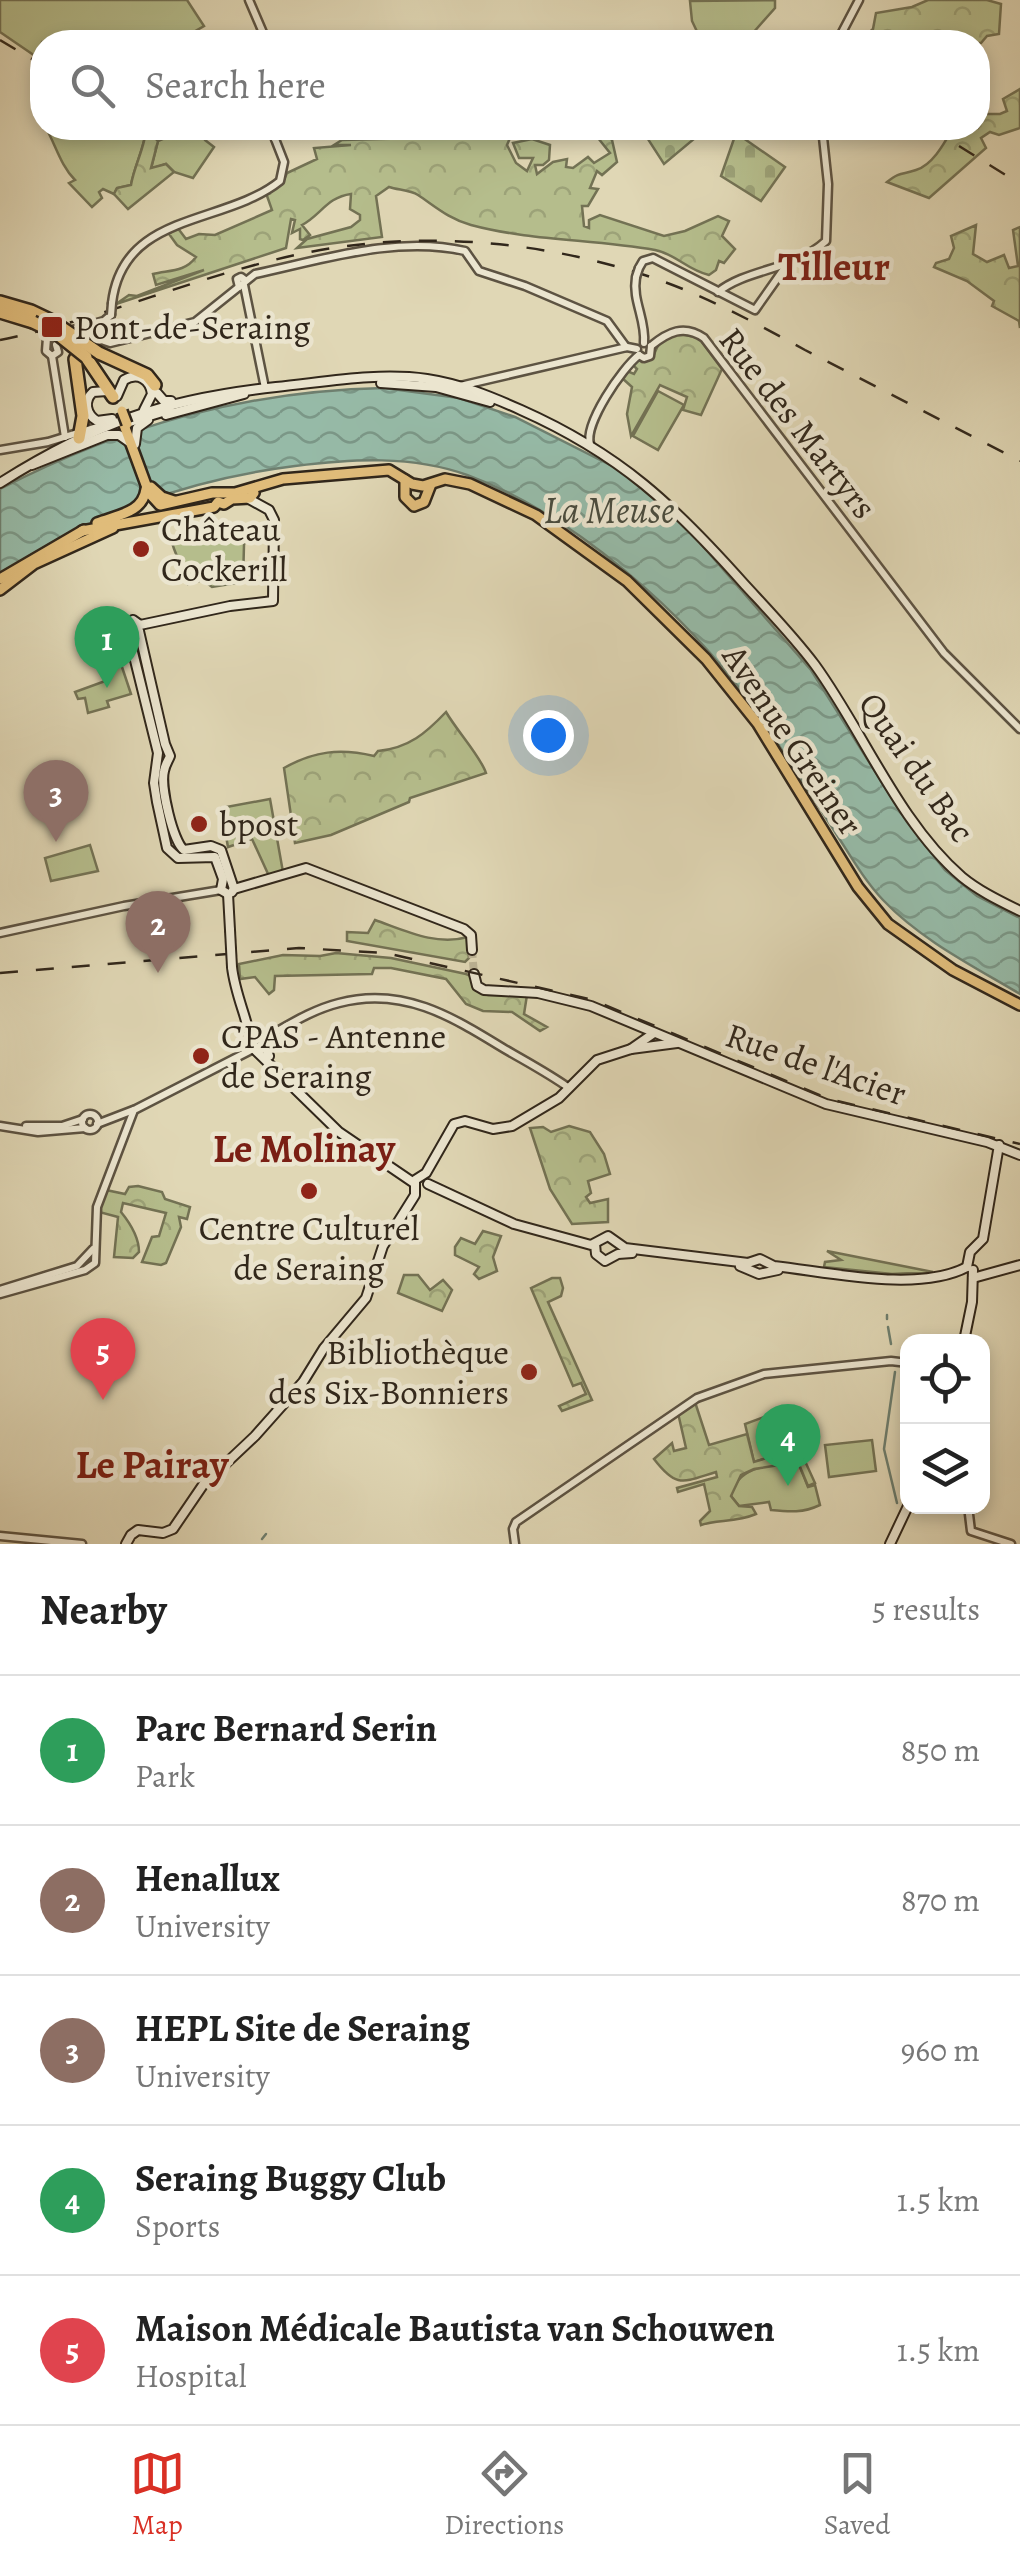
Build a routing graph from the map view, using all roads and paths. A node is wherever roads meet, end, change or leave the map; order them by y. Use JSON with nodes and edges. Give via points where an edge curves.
{"nodes":[{"id":1,"x":249,"y":0,"type":"edge"},
{"id":2,"x":860,"y":0,"type":"edge"},
{"id":3,"x":263,"y":30,"type":"edge"},
{"id":4,"x":844,"y":30,"type":"edge"},
{"id":5,"x":274,"y":140,"type":"edge"},
{"id":6,"x":823,"y":140,"type":"edge"},
{"id":7,"x":786,"y":266,"type":"junction"},
{"id":8,"x":243,"y":284,"type":"junction"},
{"id":9,"x":718,"y":292,"type":"junction"},
{"id":10,"x":0,"y":302,"type":"edge"},
{"id":11,"x":0,"y":312,"type":"edge"},
{"id":12,"x":52,"y":345,"type":"junction"},
{"id":13,"x":626,"y":348,"type":"junction"},
{"id":14,"x":643,"y":348,"type":"junction"},
{"id":15,"x":88,"y":356,"type":"junction"},
{"id":16,"x":482,"y":379,"type":"junction"},
{"id":17,"x":265,"y":388,"type":"junction"},
{"id":18,"x":455,"y":388,"type":"junction"},
{"id":19,"x":156,"y":389,"type":"junction"},
{"id":20,"x":114,"y":393,"type":"junction"},
{"id":21,"x":482,"y":393,"type":"junction"},
{"id":22,"x":244,"y":394,"type":"junction"},
{"id":23,"x":191,"y":400,"type":"junction"},
{"id":24,"x":148,"y":412,"type":"junction"},
{"id":25,"x":125,"y":424,"type":"junction"},
{"id":26,"x":590,"y":426,"type":"junction"},
{"id":27,"x":87,"y":430,"type":"junction"},
{"id":28,"x":63,"y":434,"type":"junction"},
{"id":29,"x":575,"y":436,"type":"junction"},
{"id":30,"x":590,"y":444,"type":"junction"},
{"id":31,"x":0,"y":450,"type":"edge"},
{"id":32,"x":36,"y":450,"type":"junction"},
{"id":33,"x":612,"y":458,"type":"junction"},
{"id":34,"x":0,"y":482,"type":"edge"},
{"id":35,"x":252,"y":494,"type":"junction"},
{"id":36,"x":151,"y":496,"type":"junction"},
{"id":37,"x":223,"y":498,"type":"junction"},
{"id":38,"x":124,"y":522,"type":"junction"},
{"id":39,"x":110,"y":524,"type":"junction"},
{"id":40,"x":82,"y":531,"type":"junction"},
{"id":41,"x":100,"y":534,"type":"junction"},
{"id":42,"x":0,"y":579,"type":"edge"},
{"id":43,"x":0,"y":590,"type":"edge"},
{"id":44,"x":1020,"y":729,"type":"edge"},
{"id":45,"x":228,"y":887,"type":"junction"},
{"id":46,"x":1020,"y":912,"type":"edge"},
{"id":47,"x":0,"y":933,"type":"edge"},
{"id":48,"x":472,"y":950,"type":"tunnel mouth"},
{"id":49,"x":474,"y":974,"type":"dead end"},
{"id":50,"x":1020,"y":1005,"type":"edge"},
{"id":51,"x":631,"y":1021,"type":"junction"},
{"id":52,"x":654,"y":1033,"type":"junction"},
{"id":53,"x":256,"y":1043,"type":"junction"},
{"id":54,"x":677,"y":1044,"type":"junction"},
{"id":55,"x":638,"y":1046,"type":"junction"},
{"id":56,"x":558,"y":1080,"type":"junction"},
{"id":57,"x":569,"y":1088,"type":"junction"},
{"id":58,"x":560,"y":1097,"type":"junction"},
{"id":59,"x":134,"y":1108,"type":"junction"},
{"id":60,"x":96,"y":1120,"type":"junction"},
{"id":61,"x":0,"y":1124,"type":"edge"},
{"id":62,"x":84,"y":1124,"type":"junction"},
{"id":63,"x":999,"y":1145,"type":"junction"},
{"id":64,"x":1020,"y":1155,"type":"edge"},
{"id":65,"x":421,"y":1184,"type":"junction"},
{"id":66,"x":96,"y":1244,"type":"junction"},
{"id":67,"x":595,"y":1247,"type":"junction"},
{"id":68,"x":619,"y":1249,"type":"junction"},
{"id":69,"x":1020,"y":1263,"type":"edge"},
{"id":70,"x":85,"y":1270,"type":"junction"},
{"id":71,"x":94,"y":1275,"type":"dead end"},
{"id":72,"x":968,"y":1276,"type":"junction"},
{"id":73,"x":0,"y":1292,"type":"edge"},
{"id":74,"x":966,"y":1334,"type":"edge"},
{"id":75,"x":900,"y":1362,"type":"edge"},
{"id":76,"x":904,"y":1514,"type":"edge"},
{"id":77,"x":969,"y":1514,"type":"edge"},
{"id":78,"x":0,"y":1536,"type":"edge"},
{"id":79,"x":126,"y":1543,"type":"edge"},
{"id":80,"x":82,"y":1544,"type":"edge"},
{"id":81,"x":515,"y":1544,"type":"edge"},
{"id":82,"x":890,"y":1544,"type":"edge"},
{"id":83,"x":1011,"y":1544,"type":"edge"}],
"edges":[{"from":1,"to":3,"type":"street"},
{"from":2,"to":4,"type":"street"},
{"from":5,"to":12,"type":"street","bridge":true,"via":[[284,162],[276,184],[140,246],[118,273],[111,315],[49,336]]},
{"from":6,"to":7,"type":"street","via":[[827,236]]},
{"from":7,"to":9,"type":"street"},
{"from":7,"to":9,"type":"street","via":[[756,310]]},
{"from":8,"to":12,"type":"street","via":[[195,322],[114,341],[113,332]]},
{"from":8,"to":13,"type":"street","via":[[254,274],[336,256],[450,248],[467,252],[484,273],[605,320]]},
{"from":8,"to":17,"type":"street"},
{"from":9,"to":14,"type":"street","bridge":true,"via":[[653,258],[643,261],[634,294]]},
{"from":10,"to":15,"type":"highway","bridge":true,"via":[[50,320]]},
{"from":11,"to":15,"type":"highway","bridge":true,"via":[[56,332]]},
{"from":12,"to":28,"type":"street","via":[[58,352],[52,356]]},
{"from":13,"to":14,"type":"street"},
{"from":13,"to":16,"type":"street"},
{"from":14,"to":26,"type":"street"},
{"from":14,"to":44,"type":"street","name":"Rue des Martyrs","via":[[680,330],[704,338],[944,653]]},
{"from":15,"to":19,"type":"highway","via":[[147,374]]},
{"from":15,"to":20,"type":"highway"},
{"from":15,"to":27,"type":"highway"},
{"from":16,"to":18,"type":"street"},
{"from":16,"to":21,"type":"street"},
{"from":17,"to":18,"type":"main road","via":[[364,378]]},
{"from":17,"to":23,"type":"main road"},
{"from":18,"to":21,"type":"main road"},
{"from":18,"to":22,"type":"main road","via":[[364,382]]},
{"from":18,"to":33,"type":"main road"},
{"from":19,"to":23,"type":"main road","via":[[164,402]]},
{"from":19,"to":24,"type":"main road"},
{"from":20,"to":24,"type":"main road","via":[[128,377],[146,380]]},
{"from":20,"to":24,"type":"main road","via":[[98,390],[87,398],[97,421]]},
{"from":20,"to":25,"type":"main road"},
{"from":21,"to":29,"type":"main road"},
{"from":22,"to":24,"type":"main road"},
{"from":22,"to":25,"type":"main road"},
{"from":23,"to":24,"type":"main road"},
{"from":24,"to":25,"type":"main road"},
{"from":25,"to":27,"type":"main road"},
{"from":25,"to":32,"type":"main road","via":[[106,435]]},
{"from":25,"to":36,"type":"main road"},
{"from":26,"to":29,"type":"street"},
{"from":26,"to":30,"type":"street"},
{"from":27,"to":28,"type":"street"},
{"from":27,"to":32,"type":"main road"},
{"from":27,"to":32,"type":"main road"},
{"from":28,"to":32,"type":"street"},
{"from":29,"to":30,"type":"main road"},
{"from":30,"to":33,"type":"main road"},
{"from":31,"to":32,"type":"street"},
{"from":32,"to":34,"type":"main road"},
{"from":33,"to":46,"type":"main road","name":"Quai du Bac","via":[[687,520],[788,632],[947,862]]},
{"from":35,"to":37,"type":"main road","name":"Avenue Greiner"},
{"from":35,"to":45,"type":"main road","via":[[274,520],[273,601],[136,629],[177,844],[184,850],[222,850]]},
{"from":35,"to":50,"type":"main road","name":"Avenue Greiner","via":[[322,474],[383,470],[417,486],[445,479],[514,504],[583,546],[700,651],[753,718],[867,900],[898,933]]},
{"from":36,"to":37,"type":"main road","via":[[164,505],[212,493]]},
{"from":36,"to":39,"type":"main road","via":[[141,510]]},
{"from":36,"to":40,"type":"main road"},
{"from":37,"to":38,"type":"main road","via":[[214,507]]},
{"from":38,"to":39,"type":"main road"},
{"from":38,"to":41,"type":"main road"},
{"from":39,"to":40,"type":"main road"},
{"from":39,"to":41,"type":"main road"},
{"from":40,"to":42,"type":"main road"},
{"from":41,"to":43,"type":"main road","via":[[37,563]]},
{"from":45,"to":47,"type":"street"},
{"from":45,"to":48,"type":"main road","via":[[305,868],[464,930]]},
{"from":45,"to":53,"type":"main road","bridge":true,"via":[[237,996]]},
{"from":49,"to":51,"type":"main road","name":"Rue de l'Acier","via":[[484,990],[548,995]]},
{"from":51,"to":52,"type":"main road","name":"Rue de l'Acier"},
{"from":51,"to":55,"type":"main road"},
{"from":52,"to":54,"type":"main road","name":"Rue de l'Acier"},
{"from":52,"to":55,"type":"main road"},
{"from":53,"to":56,"type":"street","via":[[334,1004],[395,998],[446,1014]]},
{"from":53,"to":59,"type":"street"},
{"from":53,"to":65,"type":"main road","via":[[282,1079],[333,1127]]},
{"from":54,"to":55,"type":"main road"},
{"from":54,"to":63,"type":"main road","name":"Rue de l'Acier","via":[[826,1104]]},
{"from":55,"to":57,"type":"main road","via":[[590,1064]]},
{"from":56,"to":57,"type":"street"},
{"from":56,"to":58,"type":"street"},
{"from":57,"to":58,"type":"main road"},
{"from":58,"to":65,"type":"main road","via":[[507,1128],[458,1121]]},
{"from":59,"to":60,"type":"street"},
{"from":59,"to":66,"type":"street","via":[[97,1206]]},
{"from":60,"to":62,"type":"street","via":[[87,1115]]},
{"from":60,"to":62,"type":"street","via":[[92,1130]]},
{"from":61,"to":62,"type":"street","via":[[44,1132]]},
{"from":63,"to":64,"type":"main road","name":"Rue de l'Acier"},
{"from":63,"to":72,"type":"main road","via":[[983,1240],[970,1252]]},
{"from":65,"to":67,"type":"main road","via":[[508,1226]]},
{"from":65,"to":79,"type":"main road","via":[[385,1242],[364,1302],[296,1390],[200,1488],[173,1530],[138,1530]]},
{"from":66,"to":70,"type":"street","via":[[95,1263]]},
{"from":66,"to":73,"type":"street","via":[[77,1266]]},
{"from":67,"to":68,"type":"main road","via":[[608,1236]]},
{"from":67,"to":68,"type":"main road","via":[[605,1260]]},
{"from":68,"to":72,"type":"main road","via":[[754,1266],[758,1274],[766,1267],[878,1282]]},
{"from":69,"to":72,"type":"main road"},
{"from":70,"to":71,"type":"street"},
{"from":70,"to":73,"type":"street"},
{"from":72,"to":74,"type":"main road","via":[[972,1302]]},
{"from":75,"to":81,"type":"street","via":[[768,1373],[695,1398],[516,1522]]},
{"from":76,"to":82,"type":"main road"},
{"from":77,"to":83,"type":"street","via":[[970,1530]]},
{"from":78,"to":80,"type":"street"}]}
